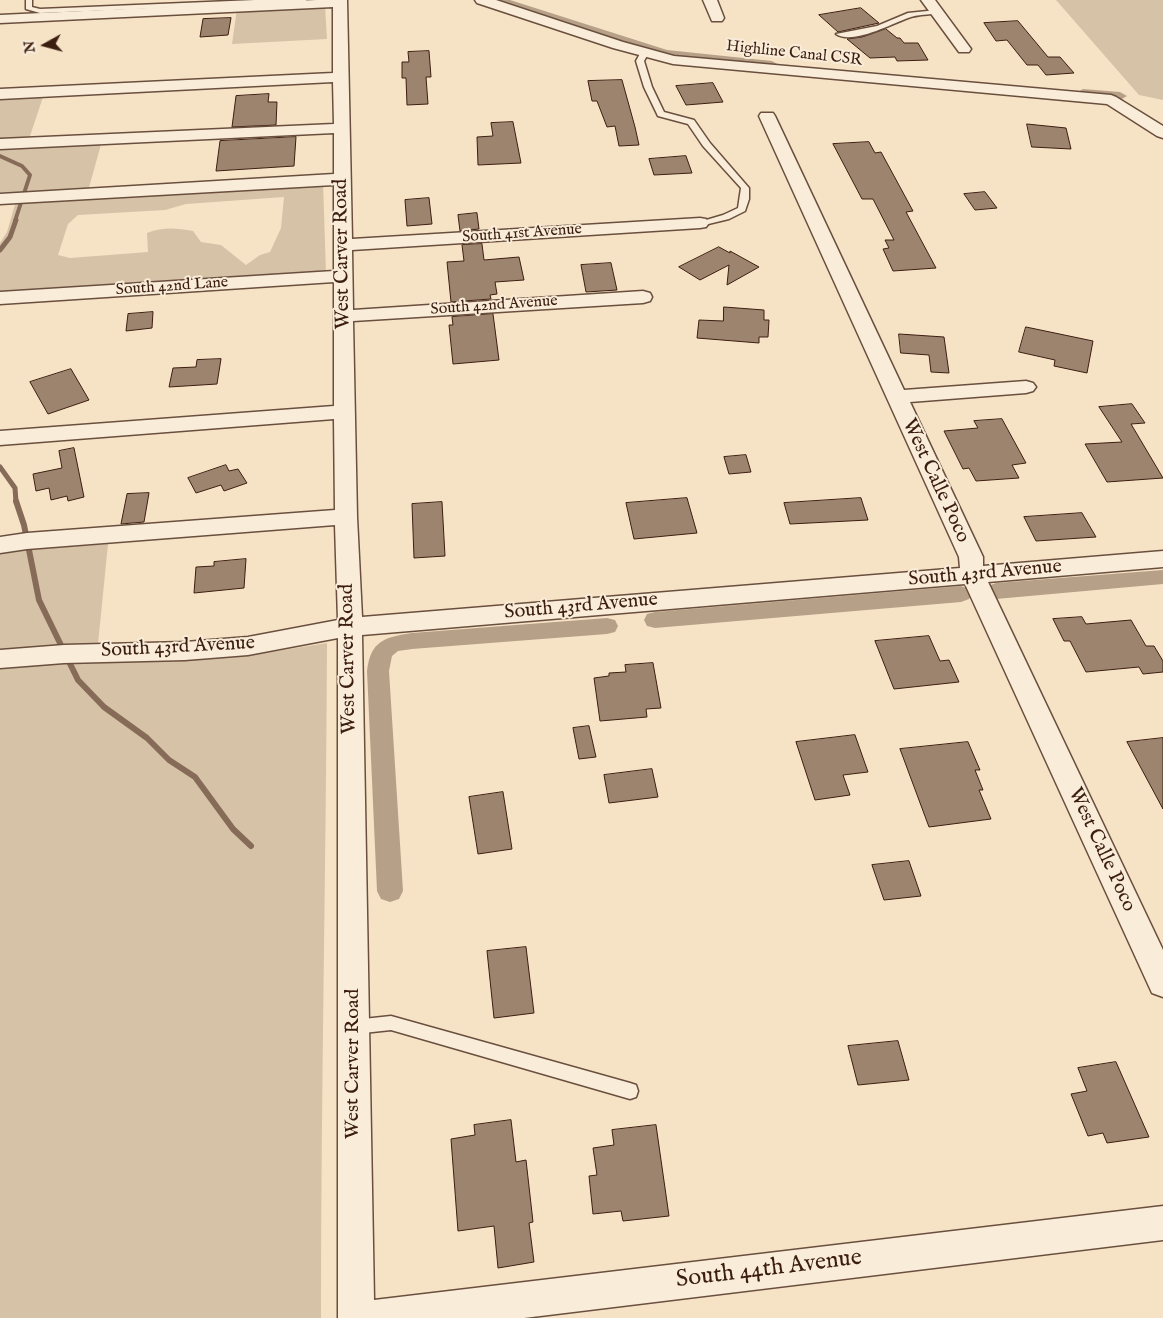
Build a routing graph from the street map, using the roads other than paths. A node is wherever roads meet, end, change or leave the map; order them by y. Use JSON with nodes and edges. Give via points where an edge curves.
{"nodes":[{"id":1,"x":29,"y":0,"type":"edge"},
{"id":2,"x":304,"y":0,"type":"edge"},
{"id":3,"x":482,"y":0,"type":"edge"},
{"id":4,"x":710,"y":0,"type":"edge"},
{"id":5,"x":928,"y":0,"type":"edge"},
{"id":6,"x":340,"y":2,"type":"edge"},
{"id":7,"x":937,"y":12,"type":"junction"},
{"id":8,"x":717,"y":18,"type":"dead end"},
{"id":9,"x":0,"y":20,"type":"edge"},
{"id":10,"x":840,"y":34,"type":"dead end"},
{"id":11,"x":964,"y":49,"type":"dead end"},
{"id":12,"x":645,"y":52,"type":"junction"},
{"id":13,"x":341,"y":77,"type":"junction"},
{"id":14,"x":0,"y":94,"type":"edge"},
{"id":15,"x":767,"y":116,"type":"dead end"},
{"id":16,"x":342,"y":128,"type":"junction"},
{"id":17,"x":1163,"y":133,"type":"edge"},
{"id":18,"x":0,"y":144,"type":"edge"},
{"id":19,"x":342,"y":179,"type":"junction"},
{"id":20,"x":0,"y":199,"type":"edge"},
{"id":21,"x":700,"y":223,"type":"joint"},
{"id":22,"x":343,"y":245,"type":"junction"},
{"id":23,"x":344,"y":276,"type":"junction"},
{"id":24,"x":643,"y":297,"type":"dead end"},
{"id":25,"x":0,"y":298,"type":"edge"},
{"id":26,"x":344,"y":316,"type":"junction"},
{"id":27,"x":1026,"y":387,"type":"dead end"},
{"id":28,"x":897,"y":397,"type":"junction"},
{"id":29,"x":345,"y":412,"type":"junction"},
{"id":30,"x":0,"y":438,"type":"edge"},
{"id":31,"x":346,"y":517,"type":"junction"},
{"id":32,"x":0,"y":545,"type":"edge"},
{"id":33,"x":1163,"y":559,"type":"edge"},
{"id":34,"x":972,"y":574,"type":"junction"},
{"id":35,"x":350,"y":627,"type":"junction"},
{"id":36,"x":0,"y":659,"type":"edge"},
{"id":37,"x":1163,"y":983,"type":"edge"},
{"id":38,"x":354,"y":1026,"type":"junction"},
{"id":39,"x":630,"y":1091,"type":"dead end"},
{"id":40,"x":1163,"y":1223,"type":"edge"},
{"id":41,"x":356,"y":1318,"type":"edge"},
{"id":42,"x":375,"y":1318,"type":"edge"}],
"edges":[{"from":1,"to":2,"type":"lane","via":[[28,8],[58,10]]},
{"from":3,"to":12,"type":"street","name":"Highline Canal CSR"},
{"from":4,"to":8,"type":"street"},
{"from":5,"to":7,"type":"street"},
{"from":6,"to":9,"type":"street"},
{"from":6,"to":13,"type":"street","name":"West Carver Road"},
{"from":7,"to":10,"type":"lane","via":[[908,15],[861,33]]},
{"from":7,"to":11,"type":"street"},
{"from":12,"to":17,"type":"street","name":"Highline Canal CSR","via":[[673,60],[720,65],[1111,100]]},
{"from":12,"to":21,"type":"lane","via":[[640,61],[661,114],[691,122],[745,188],[742,209],[726,217]]},
{"from":13,"to":14,"type":"street"},
{"from":13,"to":16,"type":"street","name":"West Carver Road"},
{"from":15,"to":28,"type":"street","name":"West Calle Poco"},
{"from":16,"to":18,"type":"street"},
{"from":16,"to":19,"type":"street","name":"West Carver Road"},
{"from":19,"to":20,"type":"street"},
{"from":19,"to":22,"type":"street","name":"West Carver Road"},
{"from":21,"to":22,"type":"street","name":"South 41st Avenue"},
{"from":22,"to":23,"type":"street","name":"West Carver Road"},
{"from":23,"to":25,"type":"street","name":"South 42nd Lane"},
{"from":23,"to":26,"type":"street","name":"West Carver Road"},
{"from":24,"to":26,"type":"street","name":"South 42nd Avenue"},
{"from":26,"to":29,"type":"street","name":"West Carver Road"},
{"from":27,"to":28,"type":"street"},
{"from":28,"to":34,"type":"street","name":"West Calle Poco","via":[[970,557]]},
{"from":29,"to":30,"type":"street"},
{"from":29,"to":31,"type":"street","name":"West Carver Road"},
{"from":31,"to":32,"type":"street"},
{"from":31,"to":35,"type":"street","name":"West Carver Road"},
{"from":33,"to":34,"type":"street","name":"South 43rd Avenue"},
{"from":34,"to":35,"type":"street","name":"South 43rd Avenue"},
{"from":34,"to":37,"type":"street","name":"West Calle Poco"},
{"from":35,"to":36,"type":"street","name":"South 43rd Avenue","via":[[248,646]]},
{"from":35,"to":38,"type":"street","name":"West Carver Road"},
{"from":38,"to":39,"type":"lane","via":[[391,1023]]},
{"from":38,"to":41,"type":"street","name":"West Carver Road"},
{"from":40,"to":42,"type":"street","name":"South 44th Avenue"}]}
